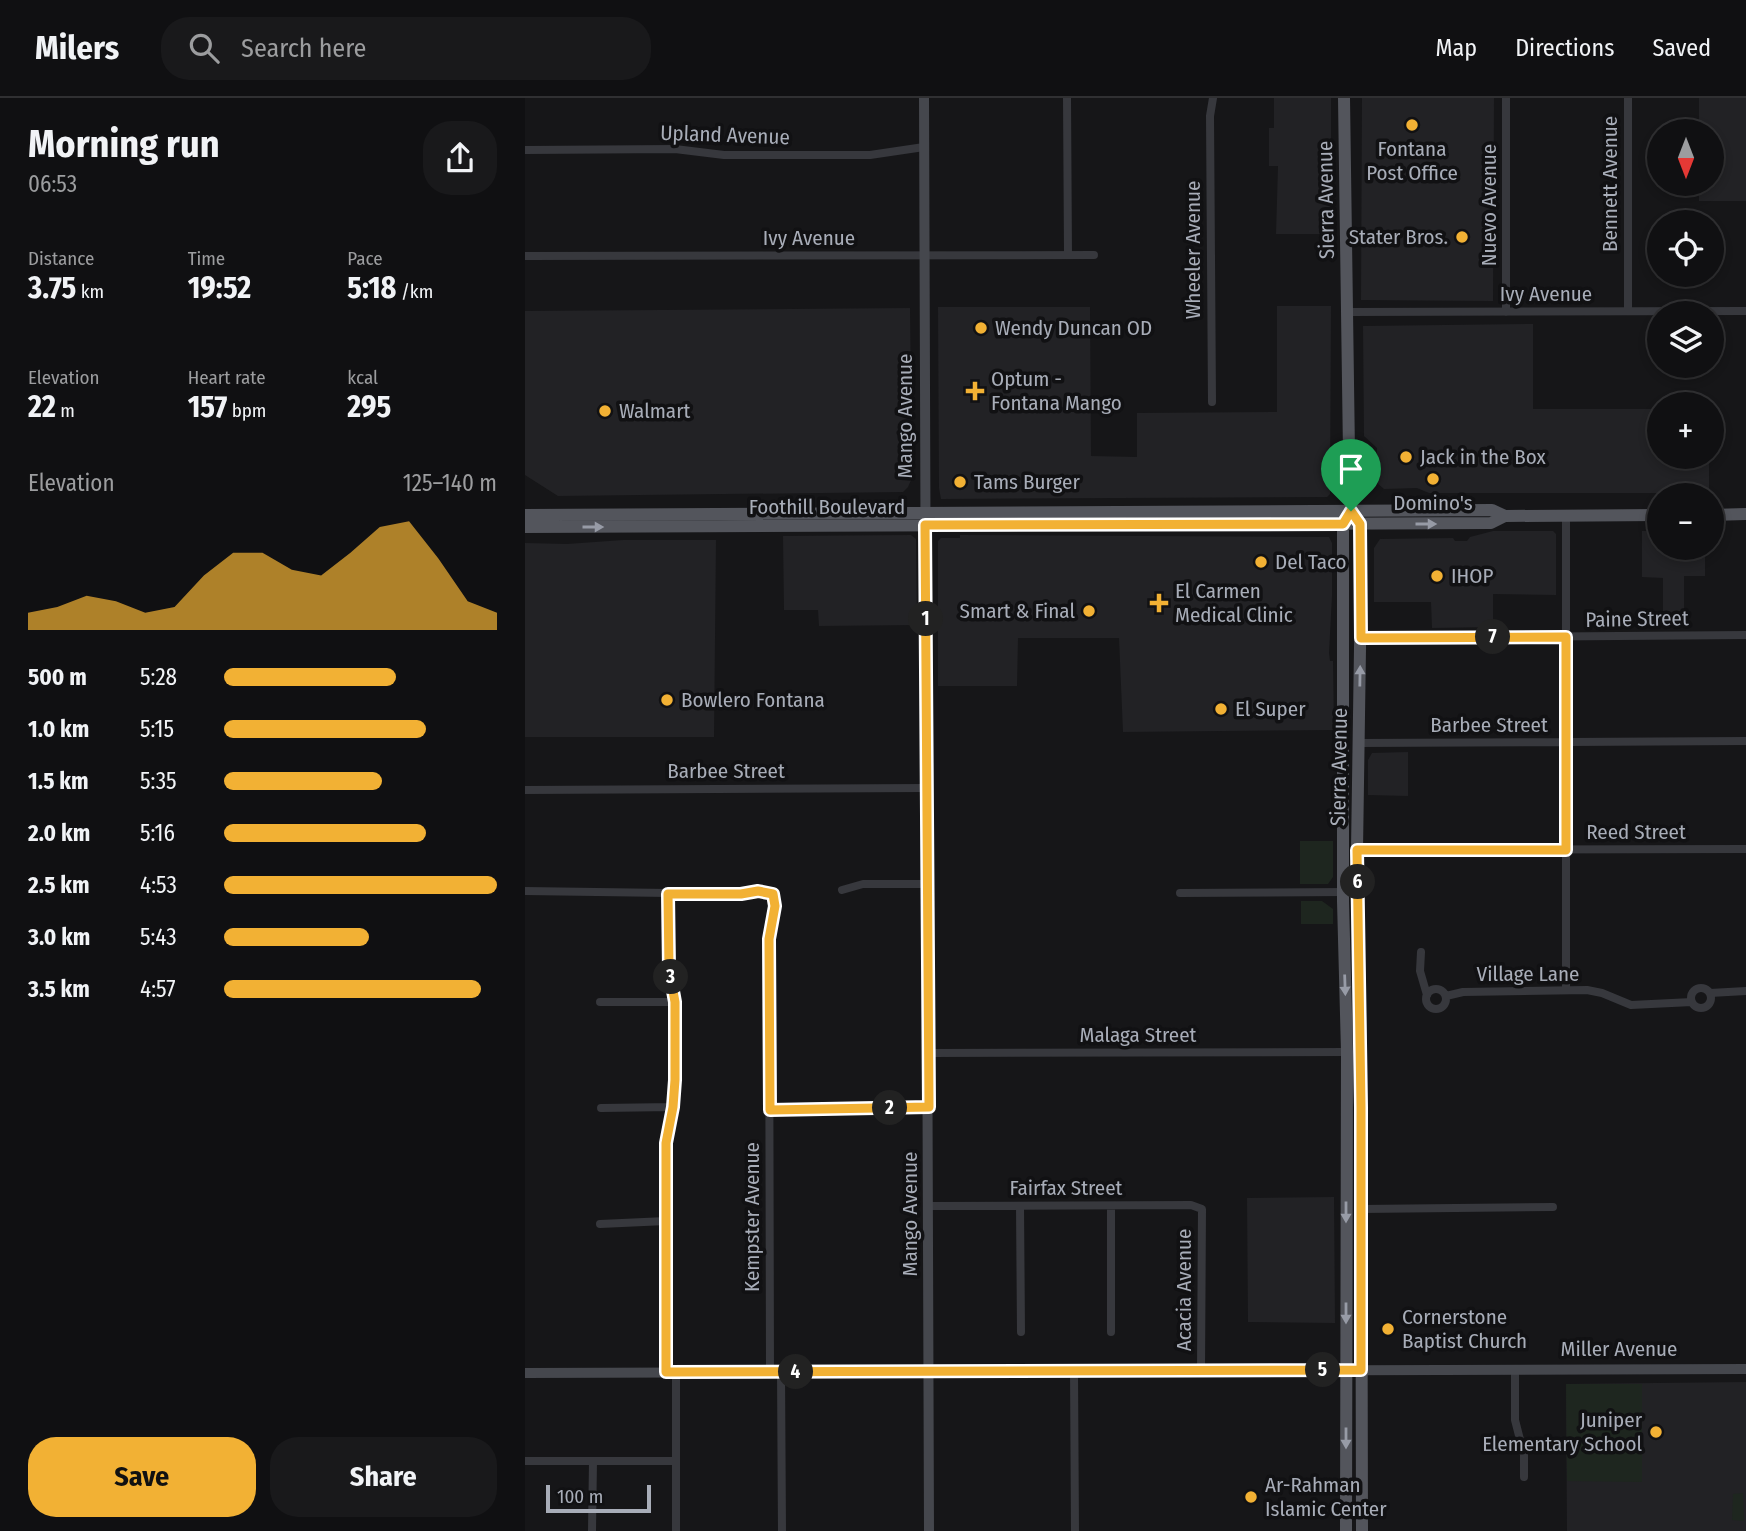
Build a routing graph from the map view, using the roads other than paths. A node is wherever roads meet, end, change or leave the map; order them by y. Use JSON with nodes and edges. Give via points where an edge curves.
{"nodes":[{"id":1,"x":924,"y":98,"type":"edge"},
{"id":2,"x":1067,"y":98,"type":"edge"},
{"id":3,"x":1213,"y":98,"type":"edge"},
{"id":4,"x":1344,"y":98,"type":"edge"},
{"id":5,"x":1506,"y":98,"type":"edge"},
{"id":6,"x":1628,"y":98,"type":"edge"},
{"id":7,"x":924,"y":148,"type":"junction"},
{"id":8,"x":525,"y":150,"type":"edge"},
{"id":9,"x":1068,"y":254,"type":"junction"},
{"id":10,"x":924,"y":255,"type":"junction"},
{"id":11,"x":1094,"y":255,"type":"dead end"},
{"id":12,"x":525,"y":256,"type":"edge"},
{"id":13,"x":1628,"y":311,"type":"junction"},
{"id":14,"x":1746,"y":311,"type":"edge"},
{"id":15,"x":1347,"y":312,"type":"junction"},
{"id":16,"x":1506,"y":312,"type":"junction"},
{"id":17,"x":1212,"y":402,"type":"dead end"},
{"id":18,"x":1351,"y":511,"type":"junction"},
{"id":19,"x":525,"y":514,"type":"edge"},
{"id":20,"x":1746,"y":514,"type":"edge"},
{"id":21,"x":1647,"y":515,"type":"edge"},
{"id":22,"x":1724,"y":515,"type":"edge"},
{"id":23,"x":1506,"y":516,"type":"junction"},
{"id":24,"x":1566,"y":516,"type":"junction"},
{"id":25,"x":925,"y":519,"type":"junction"},
{"id":26,"x":736,"y":520,"type":"junction"},
{"id":27,"x":1343,"y":524,"type":"junction"},
{"id":28,"x":1360,"y":524,"type":"junction"},
{"id":29,"x":525,"y":527,"type":"edge"},
{"id":30,"x":1746,"y":635,"type":"edge"},
{"id":31,"x":1566,"y":637,"type":"junction"},
{"id":32,"x":1361,"y":638,"type":"junction"},
{"id":33,"x":1746,"y":741,"type":"edge"},
{"id":34,"x":1566,"y":742,"type":"junction"},
{"id":35,"x":1358,"y":743,"type":"junction"},
{"id":36,"x":927,"y":788,"type":"junction"},
{"id":37,"x":525,"y":790,"type":"edge"},
{"id":38,"x":1746,"y":849,"type":"edge"},
{"id":39,"x":1357,"y":850,"type":"junction"},
{"id":40,"x":1566,"y":850,"type":"junction"},
{"id":41,"x":927,"y":884,"type":"junction"},
{"id":42,"x":842,"y":890,"type":"dead end"},
{"id":43,"x":525,"y":891,"type":"edge"},
{"id":44,"x":1343,"y":892,"type":"junction"},
{"id":45,"x":1358,"y":892,"type":"junction"},
{"id":46,"x":1180,"y":893,"type":"dead end"},
{"id":47,"x":668,"y":894,"type":"junction"},
{"id":48,"x":1420,"y":951,"type":"dead end"},
{"id":49,"x":1566,"y":990,"type":"junction"},
{"id":50,"x":1746,"y":991,"type":"edge"},
{"id":51,"x":1710,"y":993,"type":"junction"},
{"id":52,"x":1427,"y":995,"type":"junction"},
{"id":53,"x":1446,"y":996,"type":"junction"},
{"id":54,"x":600,"y":1002,"type":"dead end"},
{"id":55,"x":675,"y":1002,"type":"junction"},
{"id":56,"x":1692,"y":1002,"type":"junction"},
{"id":57,"x":1347,"y":1052,"type":"junction"},
{"id":58,"x":928,"y":1053,"type":"junction"},
{"id":59,"x":673,"y":1107,"type":"junction"},
{"id":60,"x":929,"y":1107,"type":"junction"},
{"id":61,"x":601,"y":1108,"type":"dead end"},
{"id":62,"x":770,"y":1110,"type":"junction"},
{"id":63,"x":929,"y":1206,"type":"junction"},
{"id":64,"x":1020,"y":1206,"type":"junction"},
{"id":65,"x":1111,"y":1206,"type":"junction"},
{"id":66,"x":1553,"y":1207,"type":"dead end"},
{"id":67,"x":1202,"y":1209,"type":"joint"},
{"id":68,"x":1361,"y":1209,"type":"junction"},
{"id":69,"x":666,"y":1221,"type":"junction"},
{"id":70,"x":600,"y":1224,"type":"dead end"},
{"id":71,"x":1021,"y":1332,"type":"dead end"},
{"id":72,"x":1111,"y":1332,"type":"dead end"},
{"id":73,"x":1515,"y":1369,"type":"junction"},
{"id":74,"x":1746,"y":1369,"type":"edge"},
{"id":75,"x":1201,"y":1370,"type":"junction"},
{"id":76,"x":1346,"y":1370,"type":"junction"},
{"id":77,"x":1361,"y":1370,"type":"junction"},
{"id":78,"x":930,"y":1371,"type":"junction"},
{"id":79,"x":1074,"y":1371,"type":"junction"},
{"id":80,"x":671,"y":1372,"type":"junction"},
{"id":81,"x":775,"y":1372,"type":"junction"},
{"id":82,"x":525,"y":1373,"type":"edge"},
{"id":83,"x":525,"y":1461,"type":"edge"},
{"id":84,"x":593,"y":1461,"type":"junction"},
{"id":85,"x":676,"y":1461,"type":"junction"},
{"id":86,"x":1524,"y":1477,"type":"dead end"},
{"id":87,"x":592,"y":1531,"type":"edge"},
{"id":88,"x":676,"y":1531,"type":"edge"},
{"id":89,"x":782,"y":1531,"type":"edge"},
{"id":90,"x":929,"y":1531,"type":"edge"},
{"id":91,"x":1075,"y":1531,"type":"edge"},
{"id":92,"x":1346,"y":1531,"type":"edge"},
{"id":93,"x":1362,"y":1531,"type":"edge"}],
"edges":[{"from":1,"to":7,"type":"street","name":"Mango Avenue"},
{"from":2,"to":9,"type":"street"},
{"from":3,"to":17,"type":"street","name":"Wheeler Avenue"},
{"from":4,"to":15,"type":"main road","name":"Sierra Avenue"},
{"from":5,"to":16,"type":"street","name":"Nuevo Avenue"},
{"from":6,"to":13,"type":"street","name":"Bennett Avenue"},
{"from":7,"to":8,"type":"street","name":"Upland Avenue","via":[[870,155]]},
{"from":7,"to":10,"type":"street","name":"Mango Avenue"},
{"from":9,"to":10,"type":"street","name":"Ivy Avenue"},
{"from":9,"to":11,"type":"street","name":"Ivy Avenue"},
{"from":10,"to":12,"type":"street","name":"Ivy Avenue"},
{"from":10,"to":25,"type":"street","name":"Mango Avenue"},
{"from":13,"to":14,"type":"street","name":"Ivy Avenue"},
{"from":13,"to":16,"type":"street","name":"Ivy Avenue"},
{"from":15,"to":16,"type":"street","name":"Ivy Avenue"},
{"from":15,"to":18,"type":"main road","name":"Sierra Avenue"},
{"from":18,"to":23,"type":"main road","name":"Foothill Boulevard","via":[[1492,510]]},
{"from":18,"to":25,"type":"main road","name":"Foothill Boulevard"},
{"from":18,"to":27,"type":"main road"},
{"from":18,"to":28,"type":"main road"},
{"from":19,"to":26,"type":"main road","name":"Foothill Boulevard"},
{"from":20,"to":22,"type":"main road"},
{"from":21,"to":24,"type":"main road","name":"Foothill Boulevard"},
{"from":23,"to":24,"type":"main road","name":"Foothill Boulevard"},
{"from":28,"to":23,"type":"main road","name":"Foothill Boulevard","one_way":true,"via":[[1491,523]]},
{"from":24,"to":31,"type":"street"},
{"from":25,"to":26,"type":"main road","name":"Foothill Boulevard"},
{"from":25,"to":26,"type":"main road","name":"Foothill Boulevard","via":[[778,514]]},
{"from":25,"to":27,"type":"main road","name":"Foothill Boulevard"},
{"from":25,"to":36,"type":"street","name":"Mango Avenue"},
{"from":29,"to":26,"type":"main road","name":"Foothill Boulevard","one_way":true},
{"from":27,"to":28,"type":"main road","name":"Foothill Boulevard"},
{"from":27,"to":44,"type":"main road","name":"Sierra Avenue"},
{"from":28,"to":32,"type":"main road","name":"Sierra Avenue"},
{"from":30,"to":31,"type":"street","name":"Paine Street"},
{"from":31,"to":32,"type":"street","name":"Paine Street"},
{"from":31,"to":34,"type":"street"},
{"from":35,"to":32,"type":"main road","name":"Sierra Avenue","one_way":true},
{"from":33,"to":34,"type":"street","name":"Barbee Street"},
{"from":34,"to":35,"type":"street","name":"Barbee Street"},
{"from":34,"to":40,"type":"street"},
{"from":35,"to":39,"type":"main road","name":"Sierra Avenue"},
{"from":36,"to":37,"type":"street","name":"Barbee Street"},
{"from":36,"to":41,"type":"street","name":"Mango Avenue"},
{"from":38,"to":40,"type":"street","name":"Reed Street"},
{"from":39,"to":40,"type":"street","name":"Reed Street"},
{"from":39,"to":45,"type":"main road","name":"Sierra Avenue"},
{"from":40,"to":49,"type":"street"},
{"from":41,"to":42,"type":"street","via":[[863,884]]},
{"from":41,"to":58,"type":"street","name":"Mango Avenue"},
{"from":43,"to":47,"type":"street"},
{"from":44,"to":45,"type":"street"},
{"from":44,"to":46,"type":"street"},
{"from":44,"to":57,"type":"main road","name":"Sierra Avenue","one_way":true},
{"from":45,"to":68,"type":"main road","name":"Sierra Avenue"},
{"from":47,"to":55,"type":"street","via":[[669,969]]},
{"from":47,"to":62,"type":"street","name":"Kempster Avenue","via":[[773,894]]},
{"from":48,"to":52,"type":"street"},
{"from":49,"to":53,"type":"street","name":"Village Lane"},
{"from":49,"to":56,"type":"street","name":"Village Lane","via":[[1602,993],[1631,1005]]},
{"from":50,"to":51,"type":"street"},
{"from":51,"to":56,"type":"street","via":[[1704,1007]]},
{"from":51,"to":56,"type":"street","via":[[1705,988],[1695,989]]},
{"from":52,"to":53,"type":"street","via":[[1437,989]]},
{"from":52,"to":53,"type":"street","via":[[1427,1004],[1435,1009],[1444,1006]]},
{"from":54,"to":55,"type":"street"},
{"from":55,"to":59,"type":"street"},
{"from":57,"to":58,"type":"street","name":"Malaga Street"},
{"from":57,"to":76,"type":"main road","name":"Sierra Avenue","one_way":true},
{"from":58,"to":60,"type":"street","name":"Mango Avenue"},
{"from":59,"to":61,"type":"street"},
{"from":59,"to":69,"type":"street","via":[[666,1143]]},
{"from":60,"to":62,"type":"street"},
{"from":60,"to":63,"type":"street","name":"Mango Avenue"},
{"from":62,"to":81,"type":"street","name":"Kempster Avenue"},
{"from":63,"to":64,"type":"street","name":"Fairfax Street"},
{"from":63,"to":78,"type":"street","name":"Mango Avenue"},
{"from":64,"to":65,"type":"street","name":"Fairfax Street"},
{"from":64,"to":71,"type":"street"},
{"from":65,"to":67,"type":"street","name":"Fairfax Street","via":[[1191,1205]]},
{"from":65,"to":72,"type":"street"},
{"from":66,"to":68,"type":"street"},
{"from":67,"to":75,"type":"street","name":"Acacia Avenue"},
{"from":68,"to":77,"type":"main road","name":"Sierra Avenue"},
{"from":69,"to":70,"type":"street"},
{"from":69,"to":80,"type":"street"},
{"from":73,"to":74,"type":"street","name":"Miller Avenue"},
{"from":73,"to":77,"type":"street","name":"Miller Avenue"},
{"from":73,"to":86,"type":"street","via":[[1515,1419]]},
{"from":75,"to":76,"type":"street","name":"Miller Avenue"},
{"from":75,"to":79,"type":"street","name":"Miller Avenue"},
{"from":76,"to":77,"type":"street","name":"Miller Avenue"},
{"from":76,"to":92,"type":"main road","name":"Sierra Avenue","one_way":true},
{"from":77,"to":93,"type":"main road","name":"Sierra Avenue"},
{"from":78,"to":79,"type":"street","name":"Miller Avenue"},
{"from":78,"to":81,"type":"street","name":"Miller Avenue"},
{"from":78,"to":90,"type":"street","name":"Mango Avenue"},
{"from":79,"to":91,"type":"street"},
{"from":80,"to":81,"type":"street","name":"Miller Avenue"},
{"from":80,"to":82,"type":"street","name":"Miller Avenue"},
{"from":80,"to":85,"type":"street"},
{"from":81,"to":89,"type":"street","name":"Kempster Avenue"},
{"from":83,"to":84,"type":"street"},
{"from":84,"to":85,"type":"street"},
{"from":84,"to":87,"type":"street"},
{"from":85,"to":88,"type":"street"}]}
